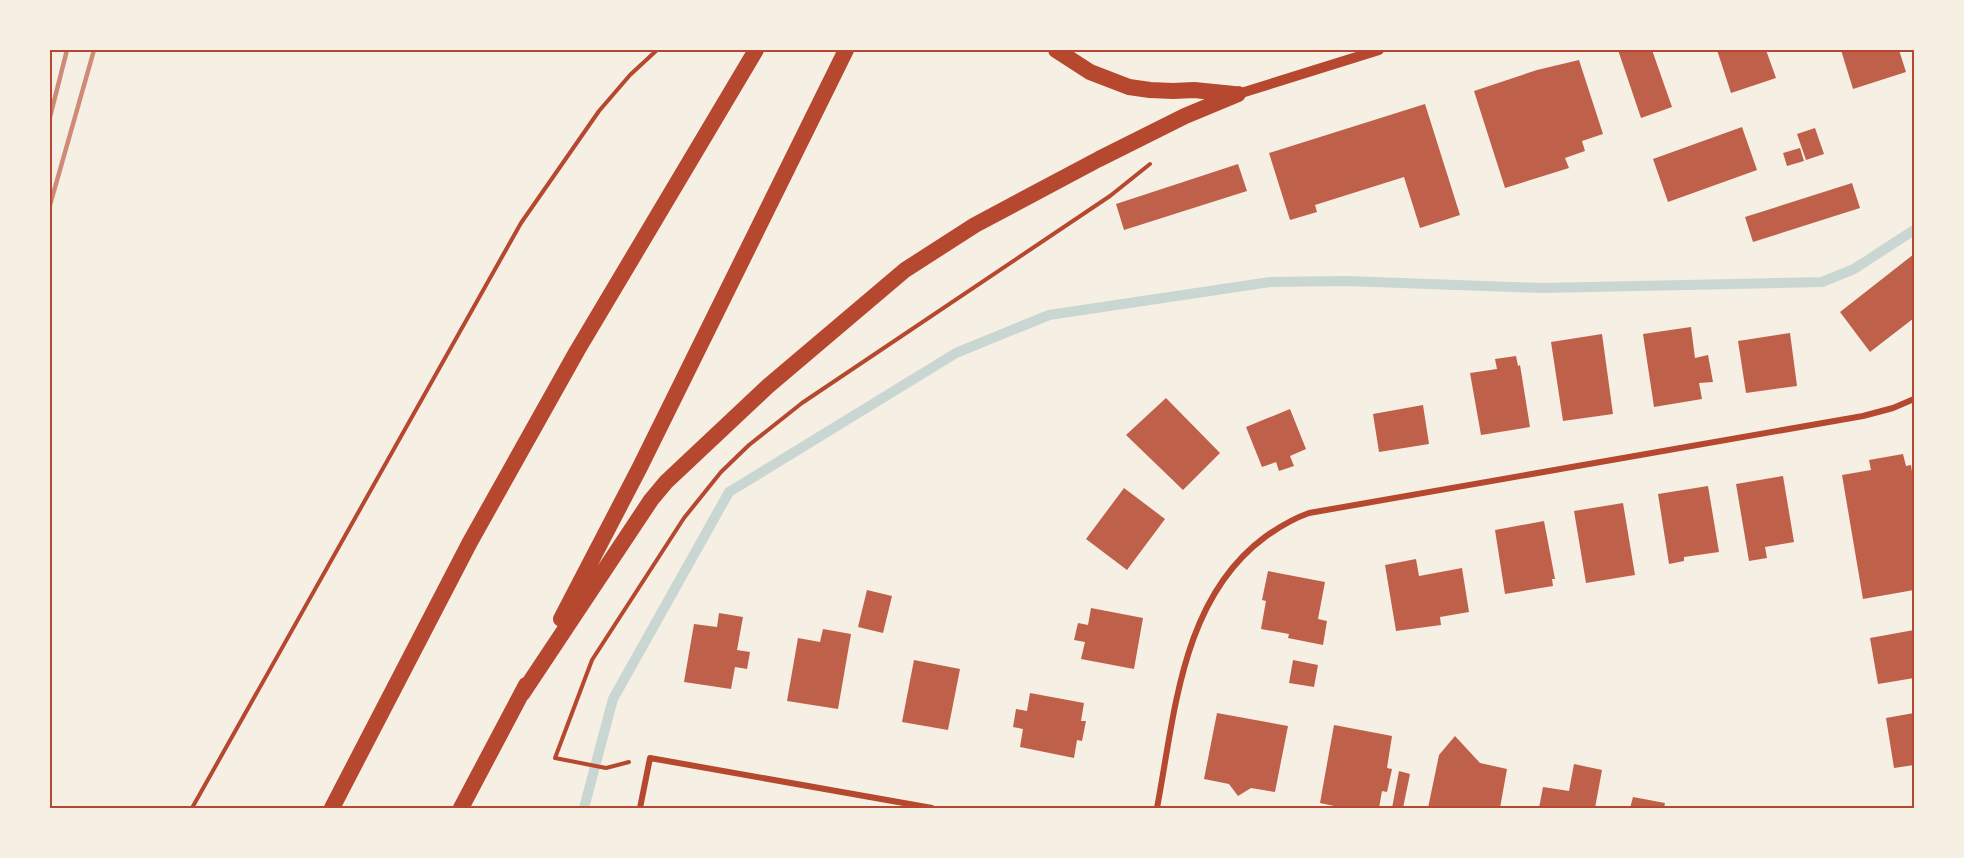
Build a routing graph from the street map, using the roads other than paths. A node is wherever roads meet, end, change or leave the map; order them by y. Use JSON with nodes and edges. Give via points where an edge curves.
{"nodes":[{"id":1,"x":756,"y":50,"type":"edge"},
{"id":2,"x":846,"y":50,"type":"edge"},
{"id":3,"x":1056,"y":50,"type":"edge"},
{"id":4,"x":1379,"y":50,"type":"edge"},
{"id":5,"x":1238,"y":94,"type":"junction"},
{"id":6,"x":1914,"y":399,"type":"edge"},
{"id":7,"x":522,"y":694,"type":"junction"},
{"id":8,"x":332,"y":808,"type":"edge"},
{"id":9,"x":461,"y":808,"type":"edge"},
{"id":10,"x":640,"y":808,"type":"edge"},
{"id":11,"x":932,"y":808,"type":"edge"},
{"id":12,"x":1157,"y":808,"type":"edge"}],
"edges":[{"from":1,"to":8,"type":"highway","via":[[577,351]]},
{"from":2,"to":7,"type":"highway","via":[[640,467]]},
{"from":3,"to":5,"type":"highway","via":[[1090,72],[1129,87]]},
{"from":4,"to":5,"type":"street"},
{"from":5,"to":7,"type":"highway","via":[[1080,169],[975,225],[905,270],[767,387],[666,482]]},
{"from":6,"to":12,"type":"street","via":[[1863,416],[1309,513],[1288,521],[1256,544],[1230,570],[1206,608],[1184,668]]},
{"from":7,"to":9,"type":"highway"},
{"from":10,"to":11,"type":"street","via":[[650,758]]}]}
